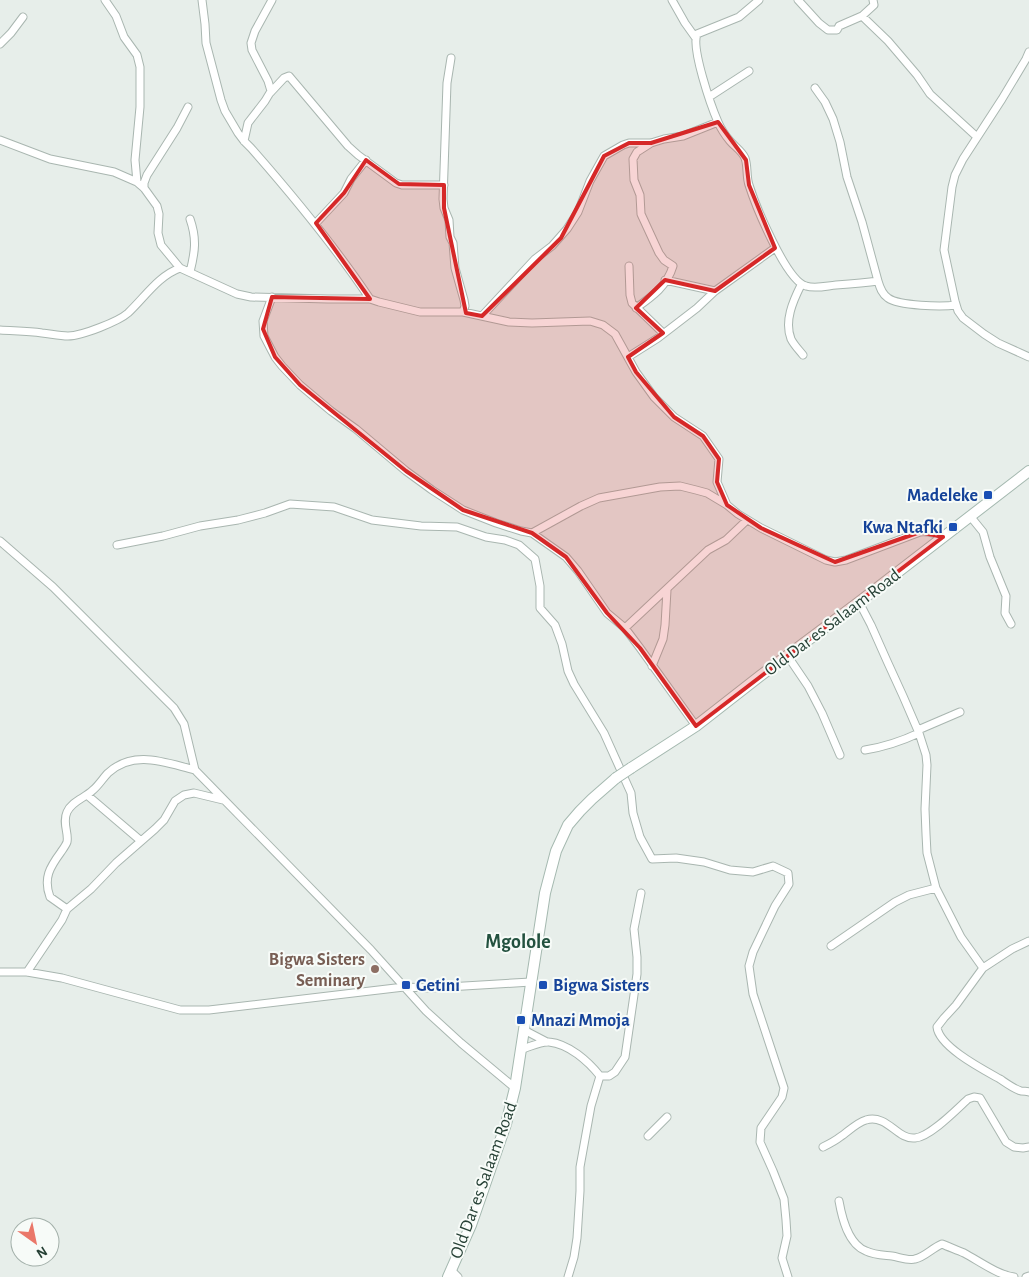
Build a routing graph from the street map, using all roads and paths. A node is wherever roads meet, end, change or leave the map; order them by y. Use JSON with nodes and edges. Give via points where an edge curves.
{"nodes":[{"id":1,"x":105,"y":0,"type":"edge"},
{"id":2,"x":202,"y":0,"type":"edge"},
{"id":3,"x":272,"y":0,"type":"edge"},
{"id":4,"x":672,"y":0,"type":"edge"},
{"id":5,"x":759,"y":0,"type":"edge"},
{"id":6,"x":798,"y":0,"type":"edge"},
{"id":7,"x":873,"y":0,"type":"edge"},
{"id":8,"x":862,"y":16,"type":"junction"},
{"id":9,"x":23,"y":17,"type":"dead end"},
{"id":10,"x":695,"y":37,"type":"junction"},
{"id":11,"x":0,"y":44,"type":"edge"},
{"id":12,"x":1029,"y":52,"type":"edge"},
{"id":13,"x":451,"y":58,"type":"dead end"},
{"id":14,"x":749,"y":71,"type":"dead end"},
{"id":15,"x":815,"y":88,"type":"dead end"},
{"id":16,"x":270,"y":93,"type":"junction"},
{"id":17,"x":709,"y":97,"type":"junction"},
{"id":18,"x":188,"y":107,"type":"dead end"},
{"id":19,"x":718,"y":122,"type":"junction"},
{"id":20,"x":977,"y":137,"type":"junction"},
{"id":21,"x":0,"y":140,"type":"edge"},
{"id":22,"x":244,"y":141,"type":"junction"},
{"id":23,"x":650,"y":144,"type":"junction"},
{"id":24,"x":366,"y":160,"type":"junction"},
{"id":25,"x":137,"y":182,"type":"junction"},
{"id":26,"x":444,"y":185,"type":"junction"},
{"id":27,"x":144,"y":188,"type":"junction"},
{"id":28,"x":190,"y":218,"type":"dead end"},
{"id":29,"x":316,"y":223,"type":"junction"},
{"id":30,"x":775,"y":248,"type":"junction"},
{"id":31,"x":629,"y":266,"type":"dead end"},
{"id":32,"x":180,"y":268,"type":"junction"},
{"id":33,"x":190,"y":272,"type":"junction"},
{"id":34,"x":665,"y":280,"type":"junction"},
{"id":35,"x":878,"y":281,"type":"junction"},
{"id":36,"x":801,"y":285,"type":"junction"},
{"id":37,"x":715,"y":292,"type":"junction"},
{"id":38,"x":272,"y":298,"type":"junction"},
{"id":39,"x":370,"y":299,"type":"junction"},
{"id":40,"x":956,"y":305,"type":"junction"},
{"id":41,"x":636,"y":308,"type":"junction"},
{"id":42,"x":464,"y":312,"type":"junction"},
{"id":43,"x":482,"y":316,"type":"junction"},
{"id":44,"x":0,"y":330,"type":"edge"},
{"id":45,"x":663,"y":333,"type":"junction"},
{"id":46,"x":803,"y":355,"type":"dead end"},
{"id":47,"x":628,"y":357,"type":"junction"},
{"id":48,"x":1029,"y":357,"type":"edge"},
{"id":49,"x":1029,"y":471,"type":"edge"},
{"id":50,"x":727,"y":505,"type":"junction"},
{"id":51,"x":970,"y":516,"type":"junction"},
{"id":52,"x":747,"y":520,"type":"junction"},
{"id":53,"x":532,"y":533,"type":"junction"},
{"id":54,"x":942,"y":538,"type":"junction"},
{"id":55,"x":0,"y":541,"type":"edge"},
{"id":56,"x":117,"y":545,"type":"dead end"},
{"id":57,"x":667,"y":590,"type":"junction"},
{"id":58,"x":859,"y":602,"type":"junction"},
{"id":59,"x":1010,"y":624,"type":"dead end"},
{"id":60,"x":625,"y":628,"type":"junction"},
{"id":61,"x":787,"y":655,"type":"junction"},
{"id":62,"x":652,"y":666,"type":"junction"},
{"id":63,"x":960,"y":712,"type":"dead end"},
{"id":64,"x":696,"y":726,"type":"junction"},
{"id":65,"x":918,"y":731,"type":"junction"},
{"id":66,"x":865,"y":750,"type":"dead end"},
{"id":67,"x":840,"y":755,"type":"dead end"},
{"id":68,"x":196,"y":770,"type":"junction"},
{"id":69,"x":87,"y":795,"type":"junction"},
{"id":70,"x":224,"y":800,"type":"junction"},
{"id":71,"x":141,"y":840,"type":"junction"},
{"id":72,"x":936,"y":888,"type":"junction"},
{"id":73,"x":641,"y":893,"type":"dead end"},
{"id":74,"x":67,"y":909,"type":"junction"},
{"id":75,"x":1029,"y":941,"type":"edge"},
{"id":76,"x":832,"y":946,"type":"dead end"},
{"id":77,"x":983,"y":968,"type":"junction"},
{"id":78,"x":0,"y":972,"type":"edge"},
{"id":79,"x":26,"y":972,"type":"junction"},
{"id":80,"x":531,"y":982,"type":"junction"},
{"id":81,"x":404,"y":987,"type":"junction"},
{"id":82,"x":524,"y":1030,"type":"junction"},
{"id":83,"x":547,"y":1042,"type":"junction"},
{"id":84,"x":522,"y":1049,"type":"junction"},
{"id":85,"x":600,"y":1076,"type":"junction"},
{"id":86,"x":515,"y":1088,"type":"junction"},
{"id":87,"x":1029,"y":1092,"type":"edge"},
{"id":88,"x":667,"y":1117,"type":"dead end"},
{"id":89,"x":648,"y":1136,"type":"dead end"},
{"id":90,"x":823,"y":1147,"type":"dead end"},
{"id":91,"x":1029,"y":1147,"type":"edge"},
{"id":92,"x":839,"y":1202,"type":"dead end"},
{"id":93,"x":452,"y":1275,"type":"edge"},
{"id":94,"x":568,"y":1277,"type":"edge"},
{"id":95,"x":788,"y":1277,"type":"edge"},
{"id":96,"x":1009,"y":1277,"type":"edge"},
{"id":97,"x":1014,"y":1277,"type":"edge"}],
"edges":[{"from":1,"to":25,"type":"street","via":[[140,67],[135,160]]},
{"from":2,"to":22,"type":"street","via":[[206,43],[221,100]]},
{"from":3,"to":16,"type":"street","via":[[251,43],[270,85]]},
{"from":4,"to":10,"type":"street"},
{"from":5,"to":10,"type":"street","via":[[739,17]]},
{"from":6,"to":8,"type":"street","via":[[828,30],[838,30],[839,26]]},
{"from":7,"to":8,"type":"street","via":[[874,5]]},
{"from":8,"to":20,"type":"street","via":[[888,41],[930,94]]},
{"from":9,"to":11,"type":"street"},
{"from":10,"to":17,"type":"street"},
{"from":12,"to":20,"type":"street"},
{"from":13,"to":26,"type":"street","via":[[446,89]]},
{"from":14,"to":17,"type":"street"},
{"from":15,"to":35,"type":"street","via":[[833,119]]},
{"from":16,"to":22,"type":"street","via":[[248,123]]},
{"from":16,"to":24,"type":"street","via":[[284,78],[290,77],[348,146]]},
{"from":17,"to":19,"type":"street"},
{"from":18,"to":27,"type":"street","via":[[146,175]]},
{"from":19,"to":23,"type":"street","via":[[683,136]]},
{"from":19,"to":30,"type":"street","via":[[746,160],[749,185]]},
{"from":20,"to":40,"type":"street","via":[[955,175],[944,250]]},
{"from":21,"to":25,"type":"street","via":[[50,159],[114,172]]},
{"from":22,"to":29,"type":"street"},
{"from":23,"to":34,"type":"street","via":[[632,159],[634,180],[640,195],[641,214],[659,253],[672,266],[670,276]]},
{"from":23,"to":43,"type":"street","via":[[629,143],[604,156],[567,229]]},
{"from":24,"to":26,"type":"street","via":[[398,184]]},
{"from":24,"to":29,"type":"street","via":[[344,193]]},
{"from":25,"to":27,"type":"street"},
{"from":26,"to":42,"type":"street","via":[[444,208],[449,220]]},
{"from":27,"to":32,"type":"street","via":[[158,211],[161,245]]},
{"from":28,"to":33,"type":"street","via":[[195,246]]},
{"from":29,"to":39,"type":"street"},
{"from":30,"to":36,"type":"street"},
{"from":30,"to":37,"type":"street"},
{"from":31,"to":41,"type":"street","via":[[630,295]]},
{"from":32,"to":33,"type":"street"},
{"from":32,"to":44,"type":"street","via":[[157,283],[126,315],[92,330],[67,336]]},
{"from":33,"to":38,"type":"street","via":[[237,294]]},
{"from":34,"to":37,"type":"street"},
{"from":34,"to":41,"type":"street","via":[[663,286]]},
{"from":35,"to":36,"type":"street","via":[[817,287]]},
{"from":35,"to":40,"type":"street","via":[[880,290],[895,302]]},
{"from":36,"to":46,"type":"street","via":[[791,308],[789,324],[792,341]]},
{"from":37,"to":45,"type":"street"},
{"from":38,"to":39,"type":"street"},
{"from":38,"to":53,"type":"street","via":[[263,322],[264,336],[282,366],[305,390],[406,471],[463,510]]},
{"from":39,"to":42,"type":"street","via":[[420,312]]},
{"from":40,"to":48,"type":"street","via":[[963,318],[984,334]]},
{"from":41,"to":45,"type":"street"},
{"from":42,"to":43,"type":"street"},
{"from":43,"to":47,"type":"street","via":[[509,322],[598,323],[615,334]]},
{"from":45,"to":47,"type":"street"},
{"from":47,"to":50,"type":"street","via":[[654,397],[674,417],[703,436],[719,459],[717,482]]},
{"from":49,"to":51,"type":"street","name":"Old Dar es Salaam Road"},
{"from":50,"to":52,"type":"street"},
{"from":50,"to":53,"type":"street","via":[[696,490],[680,486],[660,487],[599,498]]},
{"from":51,"to":54,"type":"street","name":"Old Dar es Salaam Road"},
{"from":51,"to":59,"type":"street","via":[[983,532],[1006,596],[1005,613]]},
{"from":52,"to":54,"type":"street","via":[[835,562],[920,532],[934,533]]},
{"from":52,"to":57,"type":"street","via":[[726,540],[708,550]]},
{"from":53,"to":60,"type":"street","via":[[566,556],[607,613]]},
{"from":54,"to":58,"type":"street","name":"Old Dar es Salaam Road"},
{"from":55,"to":68,"type":"street","via":[[53,587],[174,708],[184,724]]},
{"from":56,"to":95,"type":"street","via":[[238,520],[290,504],[334,507],[372,520],[457,527],[519,545],[535,559],[540,608],[556,626],[574,684],[604,733],[631,793],[640,837],[652,859],[676,858],[753,872],[774,866],[788,873],[789,884],[775,906],[749,966],[753,994],[784,1088],[782,1097],[761,1128],[760,1142],[784,1199],[787,1236],[782,1258]]},
{"from":57,"to":60,"type":"street"},
{"from":57,"to":62,"type":"street","via":[[665,625]]},
{"from":58,"to":61,"type":"street","name":"Old Dar es Salaam Road"},
{"from":58,"to":65,"type":"street"},
{"from":60,"to":62,"type":"street"},
{"from":61,"to":64,"type":"street","name":"Old Dar es Salaam Road"},
{"from":61,"to":67,"type":"street","via":[[808,686]]},
{"from":62,"to":64,"type":"street"},
{"from":63,"to":65,"type":"street"},
{"from":64,"to":80,"type":"street","name":"Old Dar es Salaam Road","bridge":true,"via":[[616,778],[568,825],[556,851],[545,893]]},
{"from":65,"to":66,"type":"street","via":[[908,738]]},
{"from":65,"to":72,"type":"street","via":[[926,755],[927,852]]},
{"from":68,"to":69,"type":"street","via":[[159,760],[133,760],[109,772]]},
{"from":68,"to":70,"type":"street"},
{"from":69,"to":71,"type":"street"},
{"from":69,"to":74,"type":"street","via":[[66,812],[67,841],[48,872],[50,897]]},
{"from":70,"to":71,"type":"street","via":[[184,795],[175,801],[164,820]]},
{"from":70,"to":81,"type":"street"},
{"from":71,"to":74,"type":"street"},
{"from":72,"to":76,"type":"street","via":[[895,902]]},
{"from":72,"to":77,"type":"street","via":[[961,937]]},
{"from":73,"to":85,"type":"street","via":[[634,929],[637,974],[625,1056],[615,1072]]},
{"from":74,"to":79,"type":"street"},
{"from":75,"to":77,"type":"street"},
{"from":77,"to":87,"type":"street","via":[[937,1027],[938,1033],[971,1063],[1020,1091]]},
{"from":78,"to":79,"type":"street"},
{"from":79,"to":81,"type":"street","via":[[62,978],[180,1010],[209,1010]]},
{"from":80,"to":81,"type":"street"},
{"from":80,"to":82,"type":"street","name":"Old Dar es Salaam Road"},
{"from":81,"to":86,"type":"street","via":[[461,1043]]},
{"from":82,"to":83,"type":"street"},
{"from":82,"to":84,"type":"street","name":"Old Dar es Salaam Road"},
{"from":83,"to":84,"type":"street"},
{"from":83,"to":85,"type":"street","via":[[566,1048],[586,1060]]},
{"from":84,"to":86,"type":"street","name":"Old Dar es Salaam Road"},
{"from":85,"to":94,"type":"street","via":[[580,1167],[577,1238]]},
{"from":86,"to":93,"type":"street","name":"Old Dar es Salaam Road","via":[[506,1124]]},
{"from":88,"to":89,"type":"street"},
{"from":90,"to":91,"type":"street","via":[[866,1120],[880,1120],[906,1137],[924,1136],[974,1097],[980,1098],[1006,1142],[1014,1147]]},
{"from":92,"to":96,"type":"street","via":[[853,1241],[866,1251],[913,1260],[942,1244]]},
{"from":96,"to":97,"type":"street"}]}
